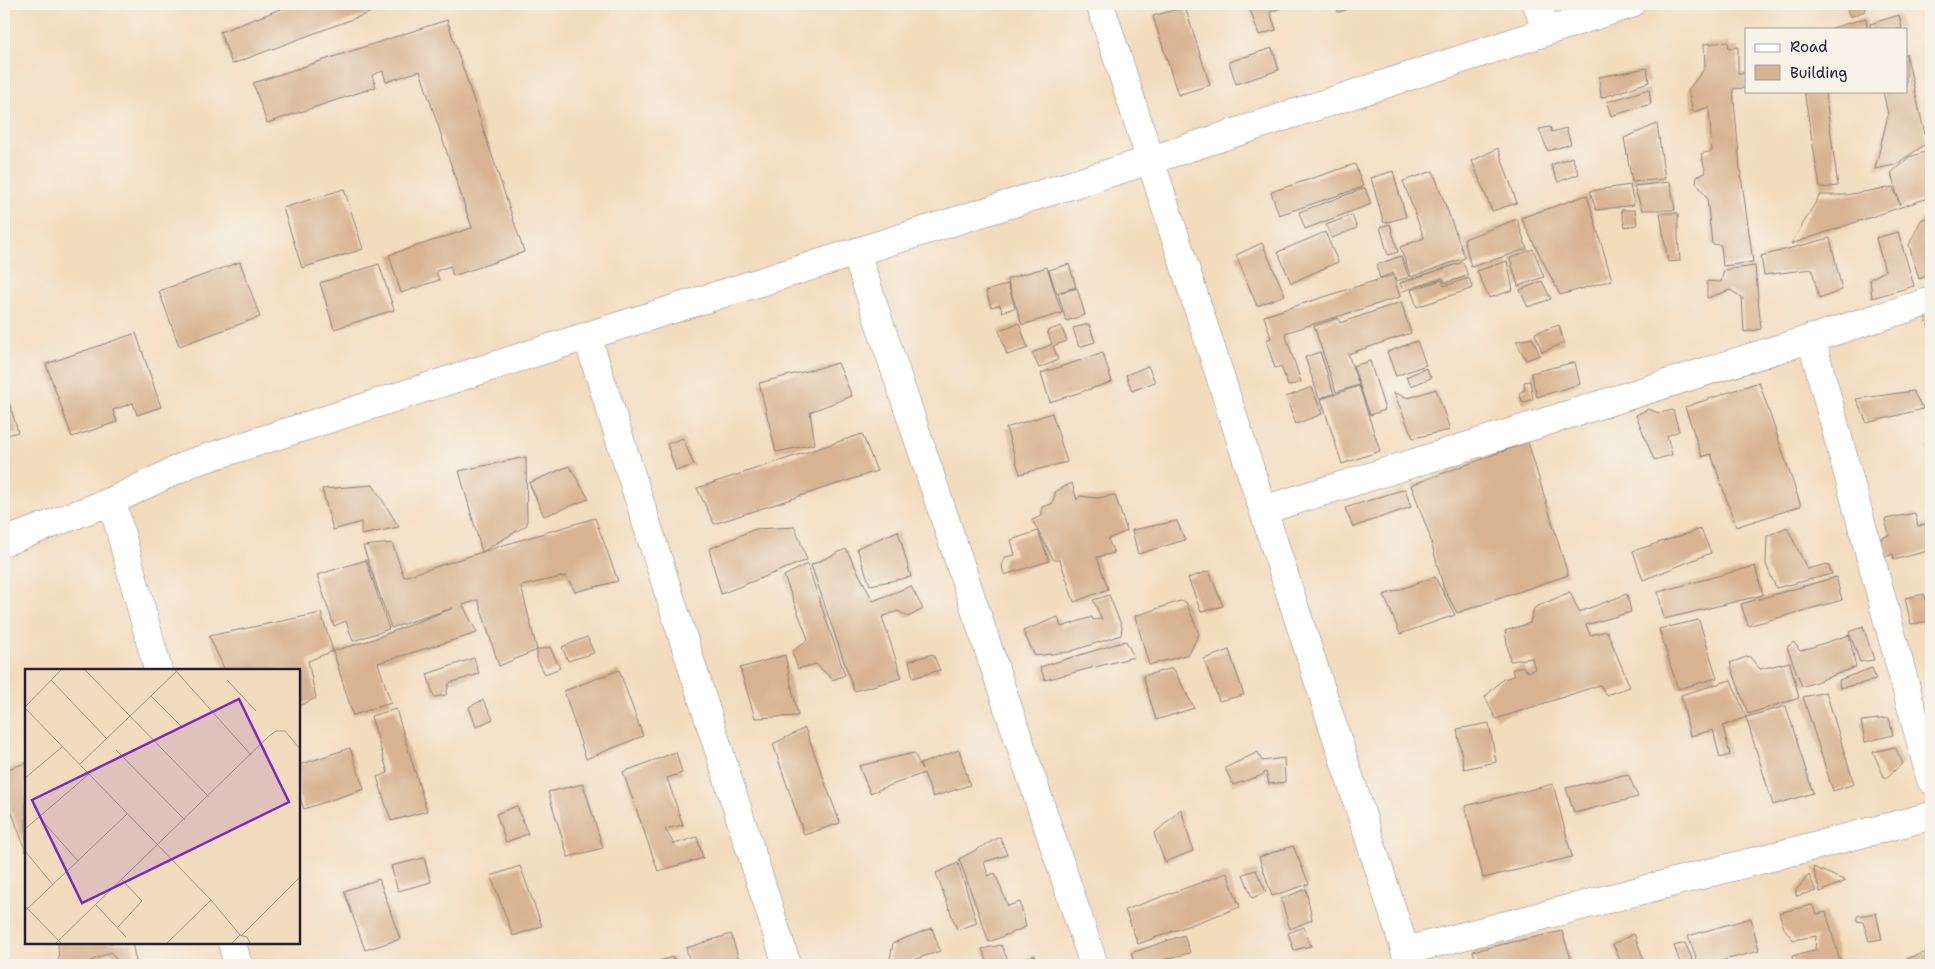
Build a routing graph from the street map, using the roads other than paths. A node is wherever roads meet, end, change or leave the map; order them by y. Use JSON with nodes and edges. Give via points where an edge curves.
{"nodes":[{"id":1,"x":1100,"y":4,"type":"edge"},
{"id":2,"x":1538,"y":4,"type":"edge"},
{"id":3,"x":1630,"y":4,"type":"edge"},
{"id":4,"x":1546,"y":30,"type":"junction"},
{"id":5,"x":1151,"y":160,"type":"junction"},
{"id":6,"x":856,"y":252,"type":"junction"},
{"id":7,"x":1931,"y":301,"type":"edge"},
{"id":8,"x":587,"y":336,"type":"junction"},
{"id":9,"x":1811,"y":338,"type":"junction"},
{"id":10,"x":112,"y":501,"type":"junction"},
{"id":11,"x":1264,"y":510,"type":"junction"},
{"id":12,"x":4,"y":542,"type":"edge"},
{"id":13,"x":158,"y":669,"type":"edge"},
{"id":14,"x":1931,"y":780,"type":"edge"},
{"id":15,"x":1931,"y":816,"type":"edge"},
{"id":16,"x":232,"y":944,"type":"edge"},
{"id":17,"x":1407,"y":958,"type":"edge"},
{"id":18,"x":238,"y":965,"type":"edge"},
{"id":19,"x":787,"y":965,"type":"edge"},
{"id":20,"x":1094,"y":965,"type":"edge"}],
"edges":[{"from":1,"to":5,"type":"street"},
{"from":2,"to":4,"type":"street"},
{"from":3,"to":4,"type":"street"},
{"from":4,"to":5,"type":"street"},
{"from":5,"to":6,"type":"street"},
{"from":5,"to":11,"type":"street"},
{"from":6,"to":8,"type":"street"},
{"from":6,"to":20,"type":"street"},
{"from":7,"to":9,"type":"street"},
{"from":8,"to":10,"type":"street","via":[[192,463]]},
{"from":8,"to":19,"type":"street"},
{"from":9,"to":11,"type":"street"},
{"from":9,"to":14,"type":"street"},
{"from":10,"to":12,"type":"street"},
{"from":10,"to":13,"type":"street"},
{"from":11,"to":17,"type":"street"},
{"from":15,"to":17,"type":"street"},
{"from":16,"to":18,"type":"street"}]}
